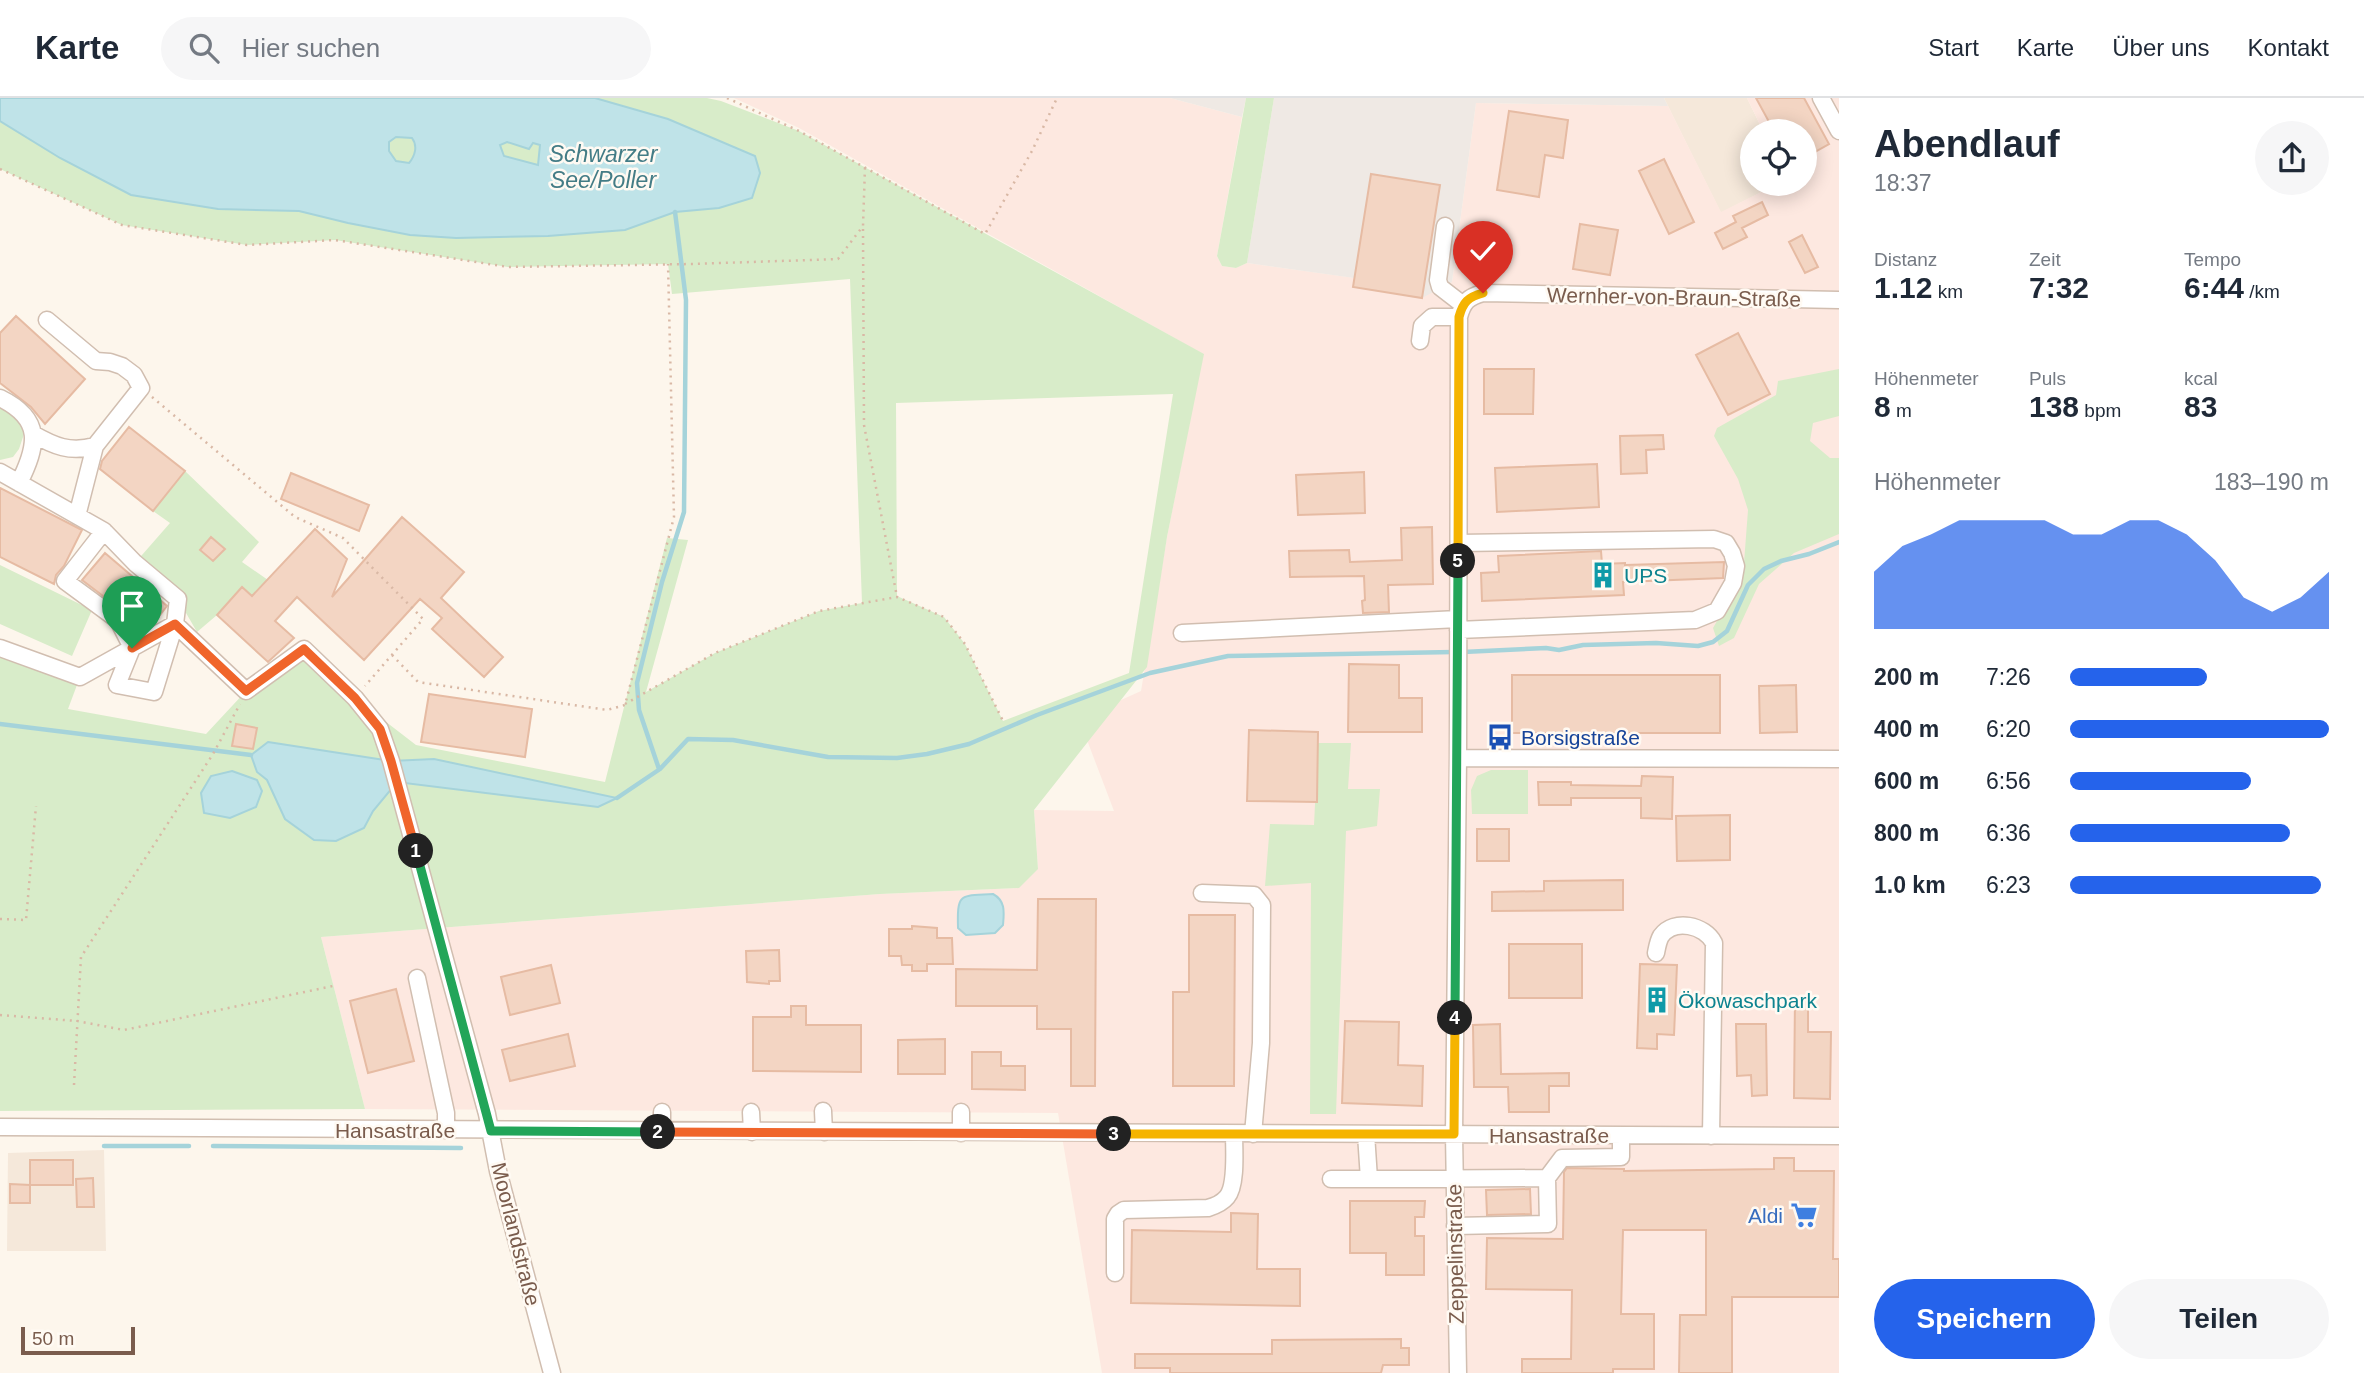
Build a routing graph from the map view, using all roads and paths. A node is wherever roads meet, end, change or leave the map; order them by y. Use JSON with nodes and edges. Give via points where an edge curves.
{"nodes":[{"id":1,"x":727,"y":98,"type":"edge"},
{"id":2,"x":1057,"y":98,"type":"edge"},
{"id":3,"x":1830,"y":105,"type":"edge"},
{"id":4,"x":1839,"y":131,"type":"edge"},
{"id":5,"x":865,"y":167,"type":"junction"},
{"id":6,"x":0,"y":169,"type":"edge"},
{"id":7,"x":863,"y":226,"type":"junction"},
{"id":8,"x":1445,"y":226,"type":"dead end"},
{"id":9,"x":668,"y":264,"type":"junction"},
{"id":10,"x":1839,"y":300,"type":"edge"},
{"id":11,"x":1461,"y":311,"type":"junction"},
{"id":12,"x":47,"y":320,"type":"dead end"},
{"id":13,"x":1420,"y":341,"type":"dead end"},
{"id":14,"x":141,"y":388,"type":"junction"},
{"id":15,"x":0,"y":398,"type":"edge"},
{"id":16,"x":33,"y":434,"type":"junction"},
{"id":17,"x":94,"y":446,"type":"junction"},
{"id":18,"x":0,"y":472,"type":"edge"},
{"id":19,"x":19,"y":483,"type":"junction"},
{"id":20,"x":77,"y":516,"type":"junction"},
{"id":21,"x":104,"y":531,"type":"junction"},
{"id":22,"x":1458,"y":543,"type":"junction"},
{"id":23,"x":897,"y":597,"type":"junction"},
{"id":24,"x":175,"y":624,"type":"junction"},
{"id":25,"x":1458,"y":630,"type":"junction"},
{"id":26,"x":1182,"y":633,"type":"dead end"},
{"id":27,"x":0,"y":648,"type":"edge"},
{"id":28,"x":132,"y":648,"type":"junction"},
{"id":29,"x":392,"y":655,"type":"junction"},
{"id":30,"x":246,"y":691,"type":"junction"},
{"id":31,"x":355,"y":698,"type":"junction"},
{"id":32,"x":627,"y":703,"type":"junction"},
{"id":33,"x":1003,"y":721,"type":"dead end"},
{"id":34,"x":1458,"y":758,"type":"junction"},
{"id":35,"x":1839,"y":759,"type":"edge"},
{"id":36,"x":36,"y":806,"type":"dead end"},
{"id":37,"x":1202,"y":893,"type":"dead end"},
{"id":38,"x":0,"y":919,"type":"edge"},
{"id":39,"x":1656,"y":953,"type":"dead end"},
{"id":40,"x":417,"y":978,"type":"dead end"},
{"id":41,"x":333,"y":986,"type":"dead end"},
{"id":42,"x":0,"y":1015,"type":"edge"},
{"id":43,"x":77,"y":1021,"type":"junction"},
{"id":44,"x":74,"y":1085,"type":"dead end"},
{"id":45,"x":823,"y":1111,"type":"dead end"},
{"id":46,"x":662,"y":1112,"type":"dead end"},
{"id":47,"x":751,"y":1112,"type":"dead end"},
{"id":48,"x":961,"y":1112,"type":"dead end"},
{"id":49,"x":563,"y":1114,"type":"dead end"},
{"id":50,"x":1152,"y":1116,"type":"dead end"},
{"id":51,"x":0,"y":1127,"type":"edge"},
{"id":52,"x":446,"y":1130,"type":"junction"},
{"id":53,"x":491,"y":1131,"type":"junction"},
{"id":54,"x":564,"y":1131,"type":"junction"},
{"id":55,"x":662,"y":1132,"type":"junction"},
{"id":56,"x":752,"y":1132,"type":"junction"},
{"id":57,"x":824,"y":1132,"type":"junction"},
{"id":58,"x":961,"y":1133,"type":"junction"},
{"id":59,"x":1152,"y":1134,"type":"junction"},
{"id":60,"x":1234,"y":1134,"type":"junction"},
{"id":61,"x":1254,"y":1134,"type":"junction"},
{"id":62,"x":1366,"y":1134,"type":"junction"},
{"id":63,"x":1454,"y":1134,"type":"junction"},
{"id":64,"x":1621,"y":1135,"type":"junction"},
{"id":65,"x":1710,"y":1136,"type":"junction"},
{"id":66,"x":1839,"y":1136,"type":"edge"},
{"id":67,"x":1547,"y":1178,"type":"junction"},
{"id":68,"x":1331,"y":1179,"type":"dead end"},
{"id":69,"x":1369,"y":1179,"type":"junction"},
{"id":70,"x":1455,"y":1180,"type":"junction"},
{"id":71,"x":1455,"y":1226,"type":"junction"},
{"id":72,"x":1115,"y":1273,"type":"dead end"},
{"id":73,"x":552,"y":1373,"type":"edge"},
{"id":74,"x":1458,"y":1373,"type":"edge"}],
"edges":[{"from":1,"to":5,"type":"path"},
{"from":2,"to":5,"type":"path","via":[[985,234]]},
{"from":3,"to":4,"type":"street"},
{"from":5,"to":7,"type":"path"},
{"from":6,"to":9,"type":"path","via":[[122,225],[247,245],[335,240],[508,267]]},
{"from":7,"to":9,"type":"path","via":[[838,259]]},
{"from":7,"to":23,"type":"path","via":[[864,425]]},
{"from":8,"to":11,"type":"street","via":[[1438,280]]},
{"from":9,"to":32,"type":"path","via":[[674,517]]},
{"from":10,"to":11,"type":"street","name":"Wernher-von-Braun-Straße","via":[[1700,305],[1546,301],[1482,288]]},
{"from":11,"to":13,"type":"street","name":"Wernher-von-Braun-Straße","via":[[1432,317],[1422,326]]},
{"from":11,"to":22,"type":"street"},
{"from":12,"to":14,"type":"street","via":[[96,361],[122,366]]},
{"from":14,"to":17,"type":"street"},
{"from":14,"to":29,"type":"path","via":[[295,516],[343,538],[423,619]]},
{"from":15,"to":16,"type":"street","via":[[22,411],[31,421]]},
{"from":16,"to":17,"type":"street","via":[[59,448]]},
{"from":16,"to":19,"type":"street","via":[[30,460]]},
{"from":17,"to":20,"type":"street"},
{"from":18,"to":19,"type":"street"},
{"from":19,"to":20,"type":"street"},
{"from":20,"to":21,"type":"street"},
{"from":21,"to":24,"type":"street","via":[[178,599]]},
{"from":21,"to":28,"type":"street","via":[[65,581],[118,620]]},
{"from":22,"to":25,"type":"street"},
{"from":22,"to":25,"type":"street","via":[[1714,539],[1726,543],[1736,566],[1733,583],[1717,611],[1695,620]]},
{"from":23,"to":32,"type":"path","via":[[819,611],[715,653]]},
{"from":23,"to":33,"type":"path","via":[[944,617],[965,644]]},
{"from":24,"to":28,"type":"street"},
{"from":24,"to":28,"type":"street","via":[[154,692],[117,685]]},
{"from":24,"to":30,"type":"street"},
{"from":25,"to":26,"type":"street"},
{"from":25,"to":34,"type":"street"},
{"from":27,"to":28,"type":"street","via":[[80,677]]},
{"from":29,"to":31,"type":"path"},
{"from":29,"to":32,"type":"path","via":[[418,682],[607,710]]},
{"from":30,"to":31,"type":"street","name":"Moorlandstraße","via":[[304,649]]},
{"from":30,"to":43,"type":"path","via":[[213,754],[81,957]]},
{"from":31,"to":53,"type":"street","name":"Moorlandstraße","via":[[380,729],[391,761]]},
{"from":34,"to":35,"type":"street","via":[[1732,764]]},
{"from":34,"to":63,"type":"street"},
{"from":36,"to":38,"type":"path","via":[[26,920]]},
{"from":37,"to":61,"type":"street","via":[[1254,895],[1262,905],[1261,1043]]},
{"from":39,"to":65,"type":"street","via":[[1660,937],[1681,925],[1710,935],[1714,943]]},
{"from":40,"to":52,"type":"street"},
{"from":41,"to":43,"type":"path","via":[[124,1030]]},
{"from":42,"to":43,"type":"path"},
{"from":43,"to":44,"type":"path"},
{"from":45,"to":57,"type":"street"},
{"from":46,"to":55,"type":"street"},
{"from":47,"to":56,"type":"street"},
{"from":48,"to":58,"type":"street"},
{"from":49,"to":54,"type":"street"},
{"from":50,"to":59,"type":"street"},
{"from":51,"to":52,"type":"street","name":"Hansastraße"},
{"from":52,"to":53,"type":"street","name":"Hansastraße"},
{"from":53,"to":54,"type":"street","name":"Hansastraße"},
{"from":53,"to":73,"type":"street","name":"Moorlandstraße"},
{"from":54,"to":55,"type":"street","name":"Hansastraße"},
{"from":55,"to":56,"type":"street","name":"Hansastraße"},
{"from":56,"to":57,"type":"street","name":"Hansastraße"},
{"from":57,"to":58,"type":"street","name":"Hansastraße"},
{"from":58,"to":59,"type":"street","name":"Hansastraße"},
{"from":59,"to":60,"type":"street","name":"Hansastraße"},
{"from":60,"to":61,"type":"street","name":"Hansastraße"},
{"from":60,"to":72,"type":"street","via":[[1232,1189],[1227,1198],[1197,1209],[1124,1210],[1118,1214]]},
{"from":61,"to":62,"type":"street","name":"Hansastraße"},
{"from":62,"to":63,"type":"street","name":"Hansastraße"},
{"from":62,"to":69,"type":"street"},
{"from":63,"to":64,"type":"street","name":"Hansastraße"},
{"from":63,"to":70,"type":"street","name":"Zeppelinstraße"},
{"from":64,"to":65,"type":"street","name":"Hansastraße"},
{"from":64,"to":67,"type":"street","via":[[1621,1157],[1562,1158]]},
{"from":65,"to":66,"type":"street","name":"Hansastraße","via":[[1777,1128]]},
{"from":67,"to":70,"type":"street"},
{"from":67,"to":71,"type":"street","via":[[1548,1224]]},
{"from":68,"to":69,"type":"street"},
{"from":69,"to":70,"type":"street"},
{"from":70,"to":71,"type":"street","name":"Zeppelinstraße"},
{"from":71,"to":74,"type":"street","name":"Zeppelinstraße"}]}
